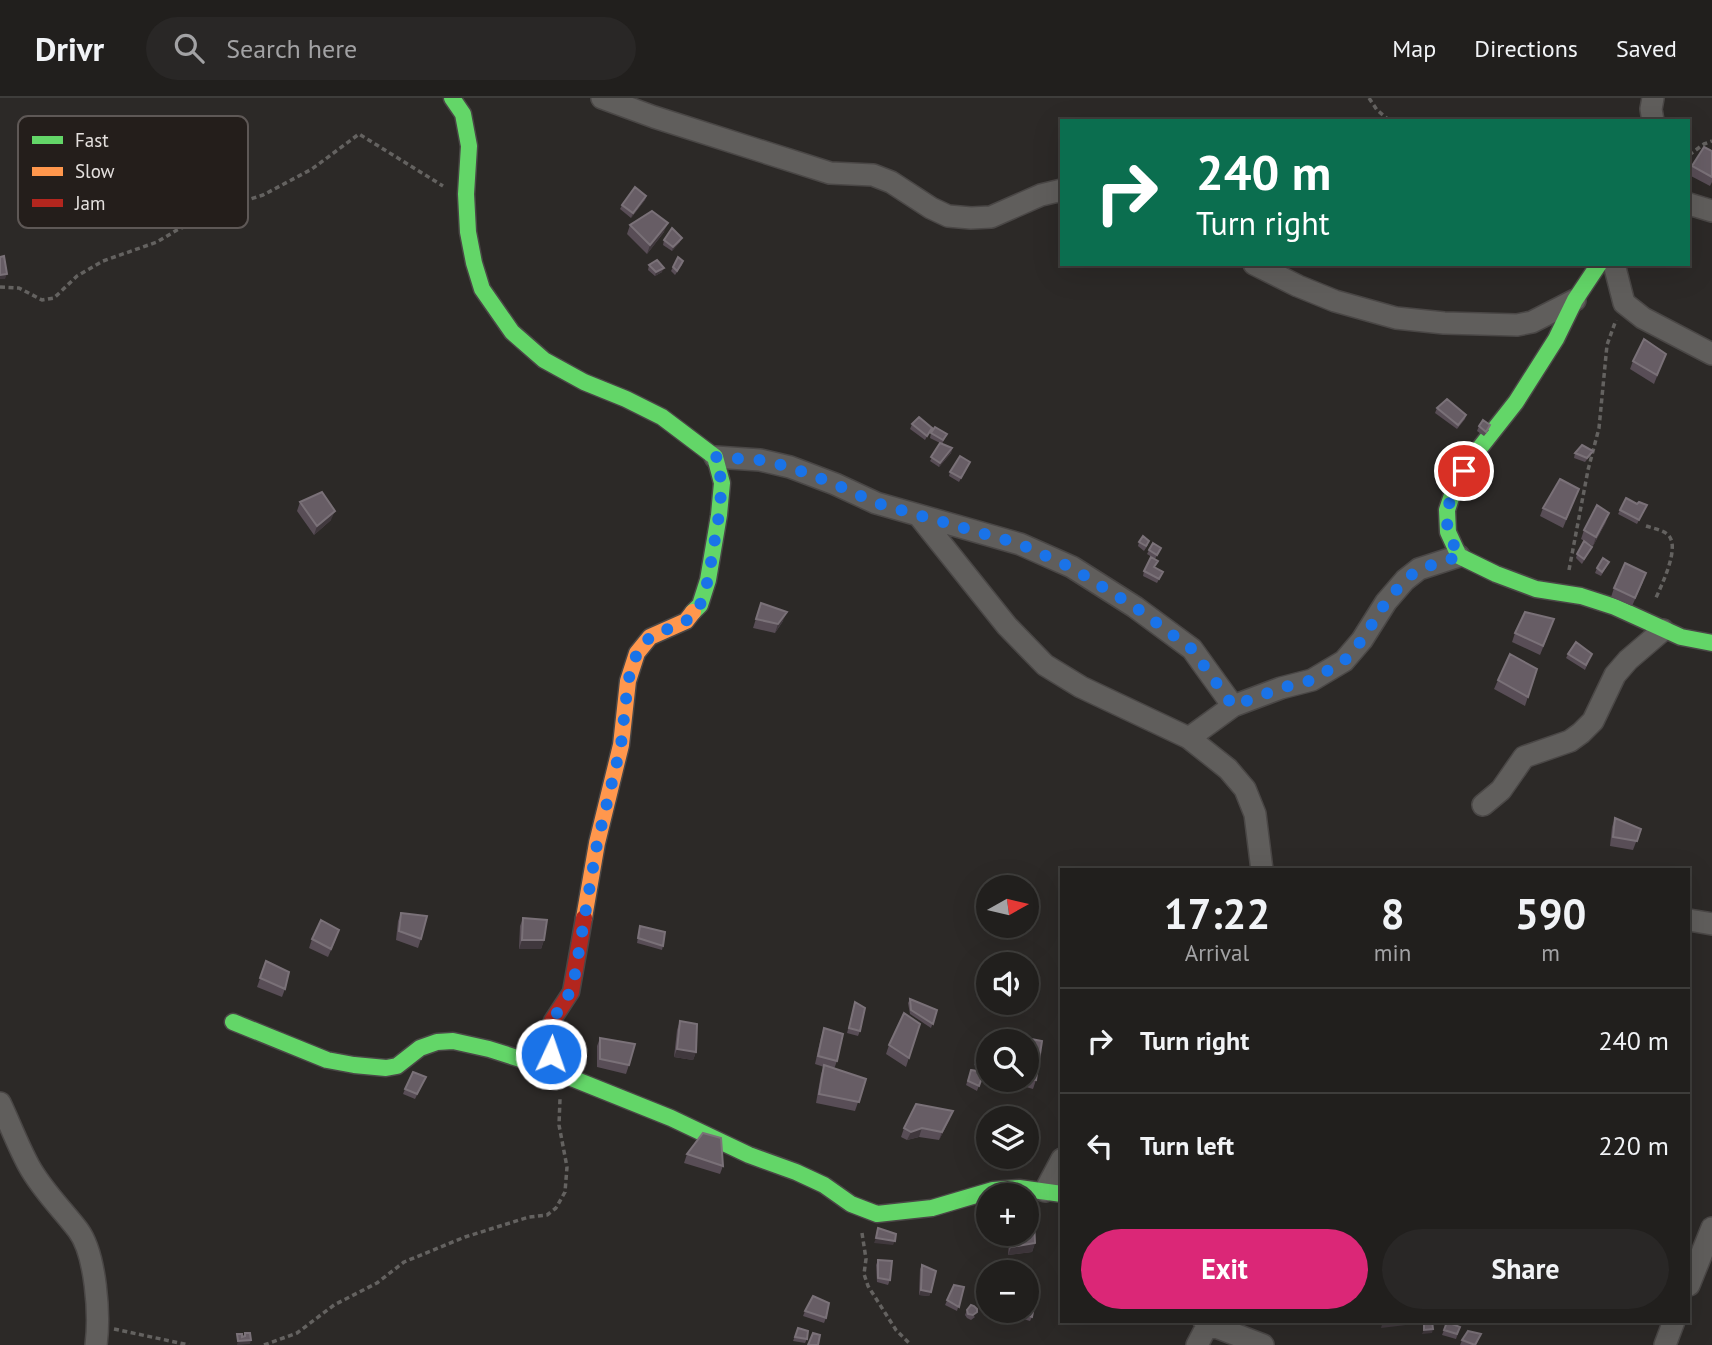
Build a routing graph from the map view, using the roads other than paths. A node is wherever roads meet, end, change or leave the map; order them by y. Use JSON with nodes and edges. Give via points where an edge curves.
{"nodes":[{"id":1,"x":452,"y":98,"type":"edge"},
{"id":2,"x":602,"y":98,"type":"edge"},
{"id":3,"x":1653,"y":98,"type":"edge"},
{"id":4,"x":1653,"y":119,"type":"edge"},
{"id":5,"x":1060,"y":190,"type":"edge"},
{"id":6,"x":1690,"y":204,"type":"edge"},
{"id":7,"x":1712,"y":211,"type":"edge"},
{"id":8,"x":1258,"y":266,"type":"edge"},
{"id":9,"x":1598,"y":266,"type":"edge"},
{"id":10,"x":1615,"y":266,"type":"edge"},
{"id":11,"x":1575,"y":300,"type":"junction"},
{"id":12,"x":1712,"y":354,"type":"edge"},
{"id":13,"x":715,"y":457,"type":"junction"},
{"id":14,"x":919,"y":516,"type":"junction"},
{"id":15,"x":1460,"y":556,"type":"junction"},
{"id":16,"x":1659,"y":628,"type":"junction"},
{"id":17,"x":1712,"y":643,"type":"edge"},
{"id":18,"x":1233,"y":706,"type":"junction"},
{"id":19,"x":1189,"y":738,"type":"junction"},
{"id":20,"x":1483,"y":805,"type":"dead end"},
{"id":21,"x":1262,"y":868,"type":"edge"},
{"id":22,"x":1690,"y":920,"type":"edge"},
{"id":23,"x":1712,"y":924,"type":"edge"},
{"id":24,"x":233,"y":1022,"type":"dead end"},
{"id":25,"x":561,"y":1074,"type":"junction"},
{"id":26,"x":0,"y":1103,"type":"edge"},
{"id":27,"x":1060,"y":1167,"type":"edge"},
{"id":28,"x":1054,"y":1192,"type":"edge"},
{"id":29,"x":1702,"y":1238,"type":"edge"},
{"id":30,"x":1690,"y":1281,"type":"edge"},
{"id":31,"x":1206,"y":1323,"type":"edge"},
{"id":32,"x":1673,"y":1323,"type":"edge"},
{"id":33,"x":97,"y":1335,"type":"edge"},
{"id":34,"x":1197,"y":1345,"type":"edge"},
{"id":35,"x":1263,"y":1345,"type":"edge"},
{"id":36,"x":1665,"y":1345,"type":"edge"}],
"edges":[{"from":1,"to":13,"type":"street","via":[[463,114],[469,146],[466,201],[472,253],[482,289],[512,332],[544,360],[662,417]]},
{"from":2,"to":5,"type":"street","via":[[830,173],[873,175],[948,216],[991,217]]},
{"from":3,"to":4,"type":"street"},
{"from":6,"to":7,"type":"street"},
{"from":8,"to":11,"type":"street","via":[[1335,300],[1396,318],[1517,325]]},
{"from":9,"to":11,"type":"street"},
{"from":10,"to":12,"type":"street","via":[[1624,303]]},
{"from":11,"to":15,"type":"street","via":[[1516,402],[1454,489],[1447,510],[1448,532]]},
{"from":13,"to":14,"type":"street","via":[[790,467]]},
{"from":13,"to":25,"type":"street","via":[[722,483],[719,515],[700,605],[686,621],[650,637],[637,653],[628,681],[621,745],[597,844],[575,974],[548,1035]]},
{"from":14,"to":18,"type":"street","via":[[1020,544],[1072,568],[1192,649]]},
{"from":14,"to":19,"type":"street","via":[[1007,626],[1045,665]]},
{"from":15,"to":16,"type":"street","via":[[1536,589],[1581,596]]},
{"from":15,"to":18,"type":"street","via":[[1419,569],[1405,580],[1344,661],[1312,680]]},
{"from":16,"to":17,"type":"street"},
{"from":16,"to":20,"type":"street","via":[[1615,675],[1593,722],[1570,741],[1524,757],[1510,780]]},
{"from":18,"to":19,"type":"street"},
{"from":19,"to":21,"type":"street","via":[[1245,789],[1255,814]]},
{"from":22,"to":23,"type":"street"},
{"from":24,"to":25,"type":"street","via":[[327,1060],[354,1065],[397,1066],[420,1048],[453,1041]]},
{"from":25,"to":28,"type":"street","via":[[796,1172],[877,1214],[932,1208],[993,1190]]},
{"from":26,"to":33,"type":"street","via":[[30,1168],[80,1233],[95,1283]]},
{"from":27,"to":28,"type":"street"},
{"from":29,"to":30,"type":"street"},
{"from":31,"to":34,"type":"street"},
{"from":31,"to":35,"type":"street"},
{"from":32,"to":36,"type":"street"}]}
